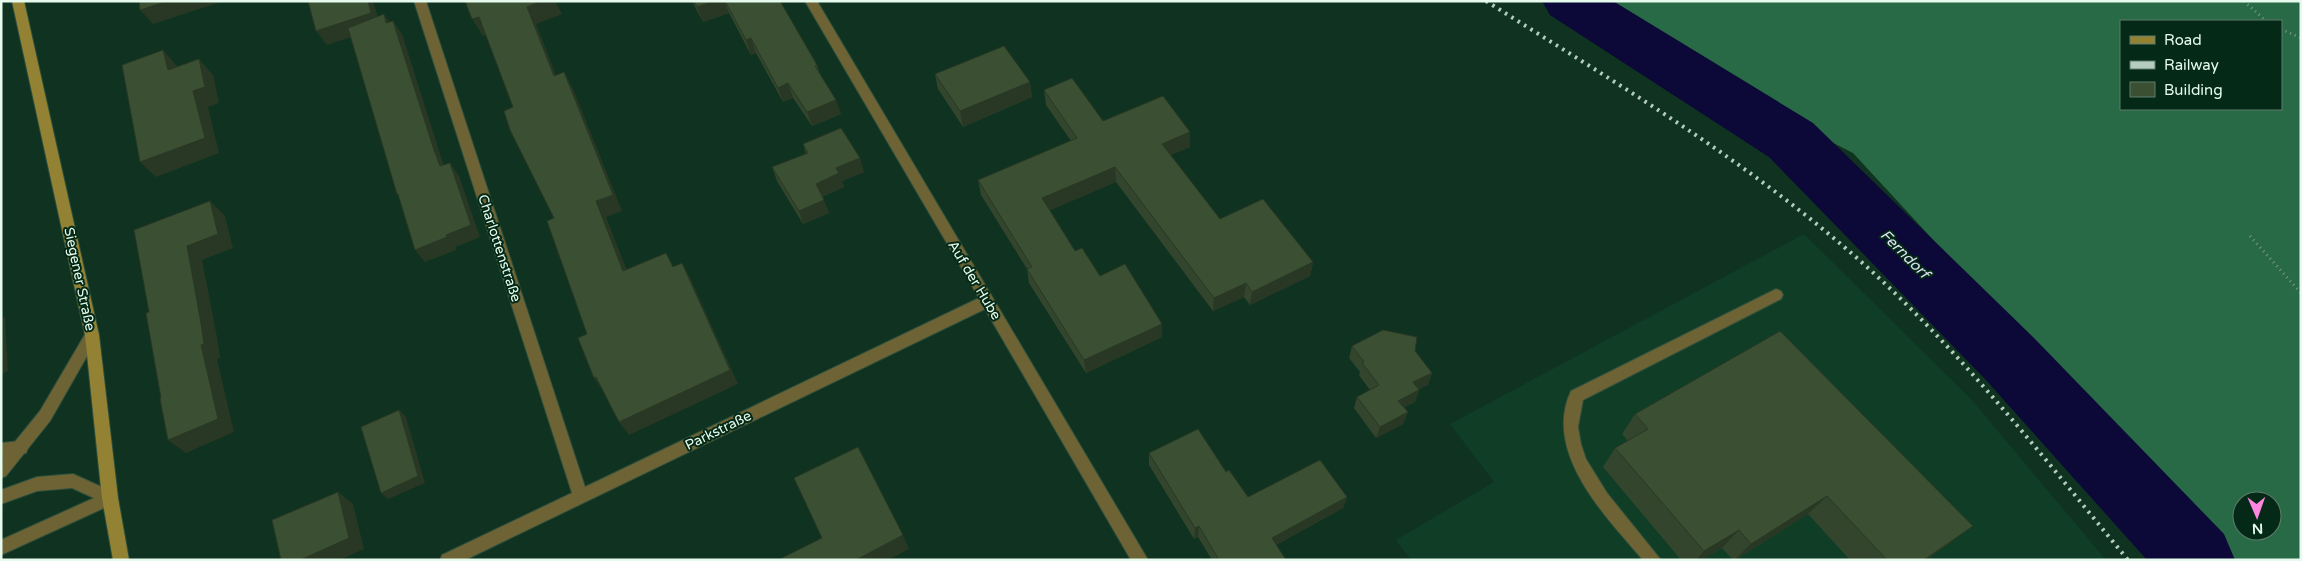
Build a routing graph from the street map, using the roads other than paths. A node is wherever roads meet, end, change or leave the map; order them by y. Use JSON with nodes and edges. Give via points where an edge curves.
{"nodes":[{"id":1,"x":18,"y":1,"type":"edge"},
{"id":2,"x":420,"y":1,"type":"edge"},
{"id":3,"x":811,"y":1,"type":"edge"},
{"id":4,"x":1776,"y":295,"type":"dead end"},
{"id":5,"x":988,"y":301,"type":"junction"},
{"id":6,"x":92,"y":335,"type":"junction"},
{"id":7,"x":20,"y":448,"type":"junction"},
{"id":8,"x":1,"y":450,"type":"edge"},
{"id":9,"x":1,"y":471,"type":"edge"},
{"id":10,"x":580,"y":495,"type":"junction"},
{"id":11,"x":1,"y":497,"type":"edge"},
{"id":12,"x":110,"y":498,"type":"junction"},
{"id":13,"x":1,"y":548,"type":"edge"},
{"id":14,"x":121,"y":560,"type":"edge"},
{"id":15,"x":448,"y":560,"type":"edge"},
{"id":16,"x":1140,"y":560,"type":"edge"},
{"id":17,"x":1653,"y":560,"type":"edge"}],
"edges":[{"from":1,"to":6,"type":"main road","name":"Siegener Straße"},
{"from":2,"to":10,"type":"street","name":"Charlottenstraße"},
{"from":3,"to":5,"type":"street","name":"Auf der Hube"},
{"from":4,"to":17,"type":"street","via":[[1576,396],[1571,428],[1579,462],[1602,500]]},
{"from":5,"to":10,"type":"street","name":"Parkstraße"},
{"from":5,"to":16,"type":"street","name":"Auf der Hube"},
{"from":6,"to":7,"type":"street","via":[[45,416]]},
{"from":6,"to":12,"type":"main road","name":"Siegener Straße"},
{"from":7,"to":8,"type":"street"},
{"from":7,"to":9,"type":"street"},
{"from":10,"to":15,"type":"street","name":"Parkstraße"},
{"from":11,"to":12,"type":"street","via":[[37,484],[73,481]]},
{"from":12,"to":13,"type":"street"},
{"from":12,"to":14,"type":"main road","name":"Siegener Straße"}]}
